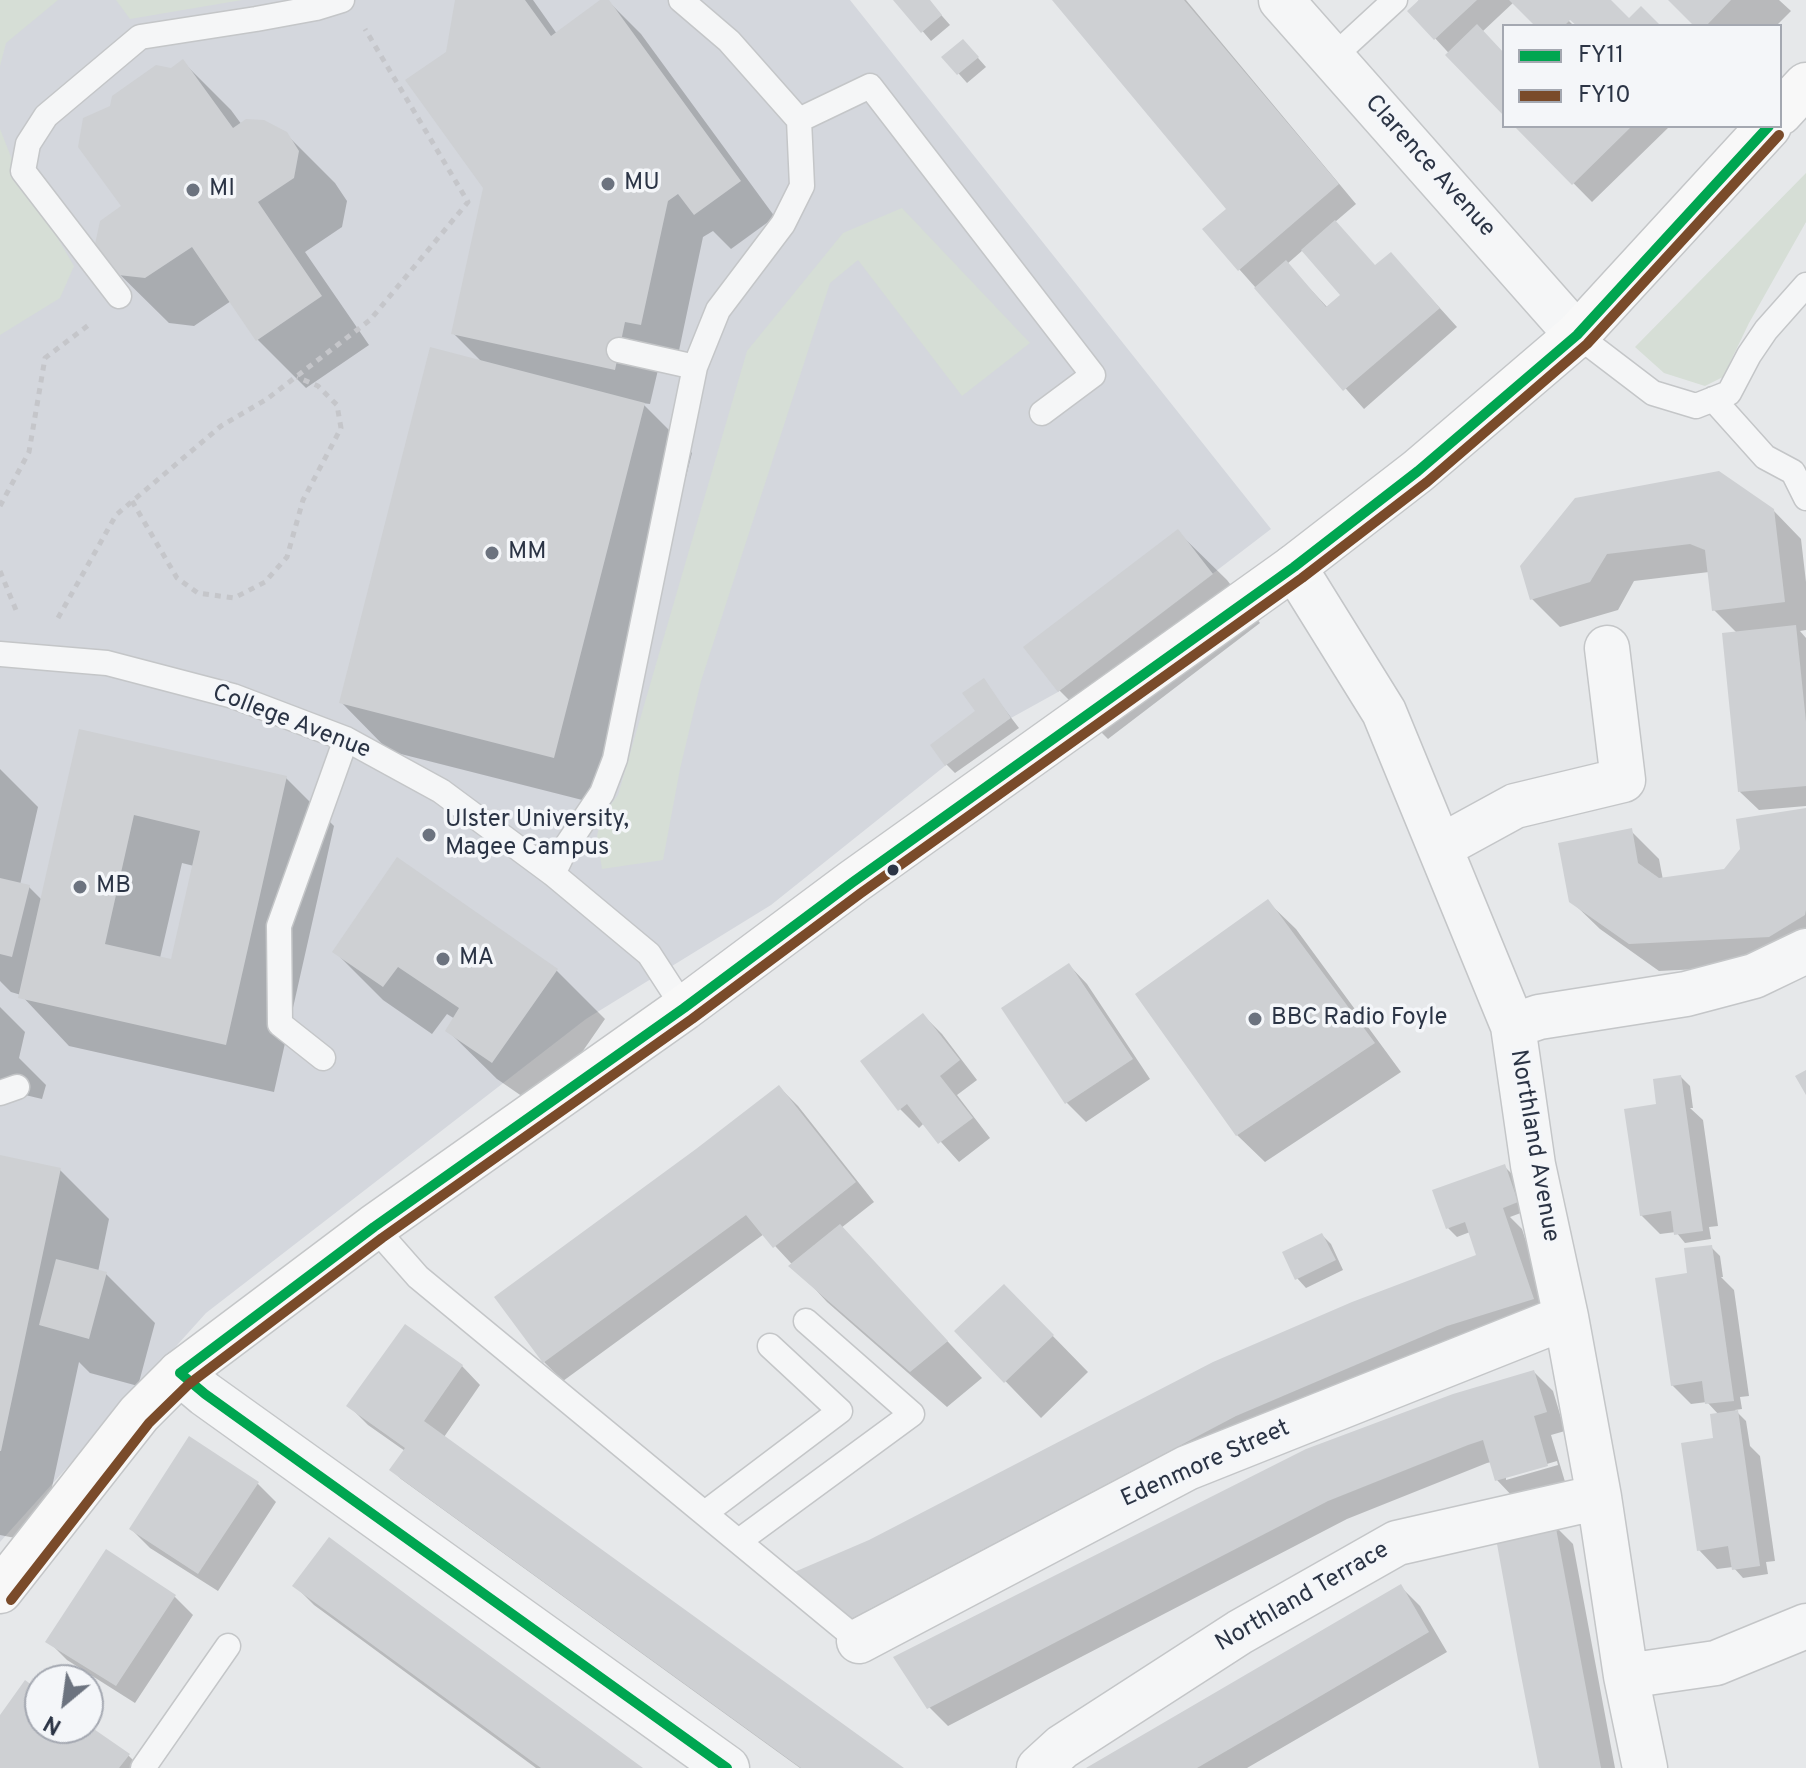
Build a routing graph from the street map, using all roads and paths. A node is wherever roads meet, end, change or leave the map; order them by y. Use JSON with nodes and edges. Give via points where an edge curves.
{"nodes":[{"id":1,"x":342,"y":0,"type":"edge"},
{"id":2,"x":681,"y":0,"type":"edge"},
{"id":3,"x":1281,"y":0,"type":"edge"},
{"id":4,"x":1395,"y":0,"type":"edge"},
{"id":5,"x":363,"y":25,"type":"dead end"},
{"id":6,"x":1332,"y":58,"type":"junction"},
{"id":7,"x":1806,"y":85,"type":"edge"},
{"id":8,"x":1782,"y":111,"type":"edge"},
{"id":9,"x":799,"y":120,"type":"junction"},
{"id":10,"x":1767,"y":128,"type":"edge"},
{"id":11,"x":1806,"y":285,"type":"edge"},
{"id":12,"x":119,"y":296,"type":"joint"},
{"id":13,"x":1577,"y":335,"type":"junction"},
{"id":14,"x":619,"y":350,"type":"dead end"},
{"id":15,"x":695,"y":367,"type":"junction"},
{"id":16,"x":297,"y":377,"type":"junction"},
{"id":17,"x":1713,"y":399,"type":"junction"},
{"id":18,"x":1042,"y":413,"type":"dead end"},
{"id":19,"x":1806,"y":498,"type":"edge"},
{"id":20,"x":132,"y":501,"type":"junction"},
{"id":21,"x":0,"y":506,"type":"edge"},
{"id":22,"x":1294,"y":567,"type":"junction"},
{"id":23,"x":1607,"y":648,"type":"dead end"},
{"id":24,"x":0,"y":654,"type":"edge"},
{"id":25,"x":36,"y":657,"type":"junction"},
{"id":26,"x":346,"y":739,"type":"junction"},
{"id":27,"x":1440,"y":847,"type":"junction"},
{"id":28,"x":553,"y":874,"type":"junction"},
{"id":29,"x":1806,"y":951,"type":"edge"},
{"id":30,"x":684,"y":1008,"type":"junction"},
{"id":31,"x":1513,"y":1026,"type":"junction"},
{"id":32,"x":323,"y":1058,"type":"dead end"},
{"id":33,"x":374,"y":1227,"type":"junction"},
{"id":34,"x":1566,"y":1317,"type":"junction"},
{"id":35,"x":806,"y":1321,"type":"dead end"},
{"id":36,"x":770,"y":1346,"type":"dead end"},
{"id":37,"x":180,"y":1373,"type":"junction"},
{"id":38,"x":1599,"y":1497,"type":"junction"},
{"id":39,"x":705,"y":1513,"type":"junction"},
{"id":40,"x":739,"y":1541,"type":"junction"},
{"id":41,"x":0,"y":1591,"type":"edge"},
{"id":42,"x":1806,"y":1626,"type":"edge"},
{"id":43,"x":859,"y":1641,"type":"joint"},
{"id":44,"x":228,"y":1646,"type":"dead end"},
{"id":45,"x":1626,"y":1676,"type":"junction"},
{"id":46,"x":143,"y":1768,"type":"edge"},
{"id":47,"x":727,"y":1768,"type":"edge"},
{"id":48,"x":1039,"y":1768,"type":"edge"},
{"id":49,"x":1645,"y":1768,"type":"edge"}],
"edges":[{"from":1,"to":12,"type":"lane","via":[[140,37],[46,116],[28,144],[23,171]]},
{"from":2,"to":9,"type":"lane","via":[[729,41]]},
{"from":3,"to":6,"type":"street","name":"Clarence Avenue"},
{"from":4,"to":6,"type":"lane"},
{"from":5,"to":16,"type":"path","via":[[468,202],[370,320]]},
{"from":6,"to":13,"type":"street","name":"Clarence Avenue"},
{"from":7,"to":8,"type":"main road"},
{"from":9,"to":15,"type":"lane","via":[[802,186],[783,224],[718,310]]},
{"from":9,"to":18,"type":"lane","via":[[870,86],[1093,375]]},
{"from":10,"to":13,"type":"main road"},
{"from":11,"to":17,"type":"lane","via":[[1766,330],[1729,393]]},
{"from":12,"to":21,"type":"path","via":[[77,337],[45,358],[29,452]]},
{"from":13,"to":17,"type":"lane","via":[[1653,393],[1696,406]]},
{"from":13,"to":22,"type":"main road","via":[[1418,471]]},
{"from":14,"to":15,"type":"lane"},
{"from":15,"to":28,"type":"lane","via":[[615,759],[602,793]]},
{"from":16,"to":20,"type":"path","via":[[221,426]]},
{"from":16,"to":20,"type":"path","via":[[318,386],[337,405],[341,428],[303,500],[287,557],[265,582],[234,598],[198,593],[177,578]]},
{"from":17,"to":19,"type":"lane","via":[[1765,457],[1793,472]]},
{"from":20,"to":25,"type":"path","via":[[116,515]]},
{"from":22,"to":27,"type":"street","name":"Northland Avenue","via":[[1384,712]]},
{"from":22,"to":30,"type":"main road"},
{"from":23,"to":27,"type":"street","via":[[1623,780],[1515,806]]},
{"from":24,"to":25,"type":"lane","name":"College Avenue"},
{"from":25,"to":26,"type":"lane","name":"College Avenue","via":[[107,663],[233,696]]},
{"from":26,"to":28,"type":"lane","name":"College Avenue","via":[[441,791]]},
{"from":26,"to":32,"type":"lane","via":[[279,926],[280,1024]]},
{"from":27,"to":31,"type":"street","name":"Northland Avenue"},
{"from":28,"to":30,"type":"lane","name":"College Avenue","via":[[649,954]]},
{"from":29,"to":31,"type":"street","via":[[1754,976],[1686,994],[1539,1017]]},
{"from":30,"to":33,"type":"main road"},
{"from":31,"to":34,"type":"street","name":"Northland Avenue","via":[[1533,1165]]},
{"from":33,"to":37,"type":"main road"},
{"from":33,"to":39,"type":"lane","via":[[418,1277]]},
{"from":34,"to":38,"type":"street","name":"Northland Avenue"},
{"from":34,"to":43,"type":"street","name":"Edenmore Street","via":[[1187,1468]]},
{"from":35,"to":40,"type":"lane","via":[[912,1414]]},
{"from":36,"to":39,"type":"lane","via":[[840,1411]]},
{"from":37,"to":41,"type":"main road","via":[[139,1414]]},
{"from":37,"to":47,"type":"street"},
{"from":38,"to":45,"type":"street","name":"Northland Avenue"},
{"from":38,"to":48,"type":"street","name":"Northland Terrace","via":[[1397,1543],[1240,1632],[1062,1747]]},
{"from":39,"to":40,"type":"lane"},
{"from":40,"to":43,"type":"lane"},
{"from":42,"to":45,"type":"street","via":[[1716,1663]]},
{"from":44,"to":46,"type":"lane"},
{"from":45,"to":49,"type":"street","name":"Northland Avenue"}]}
